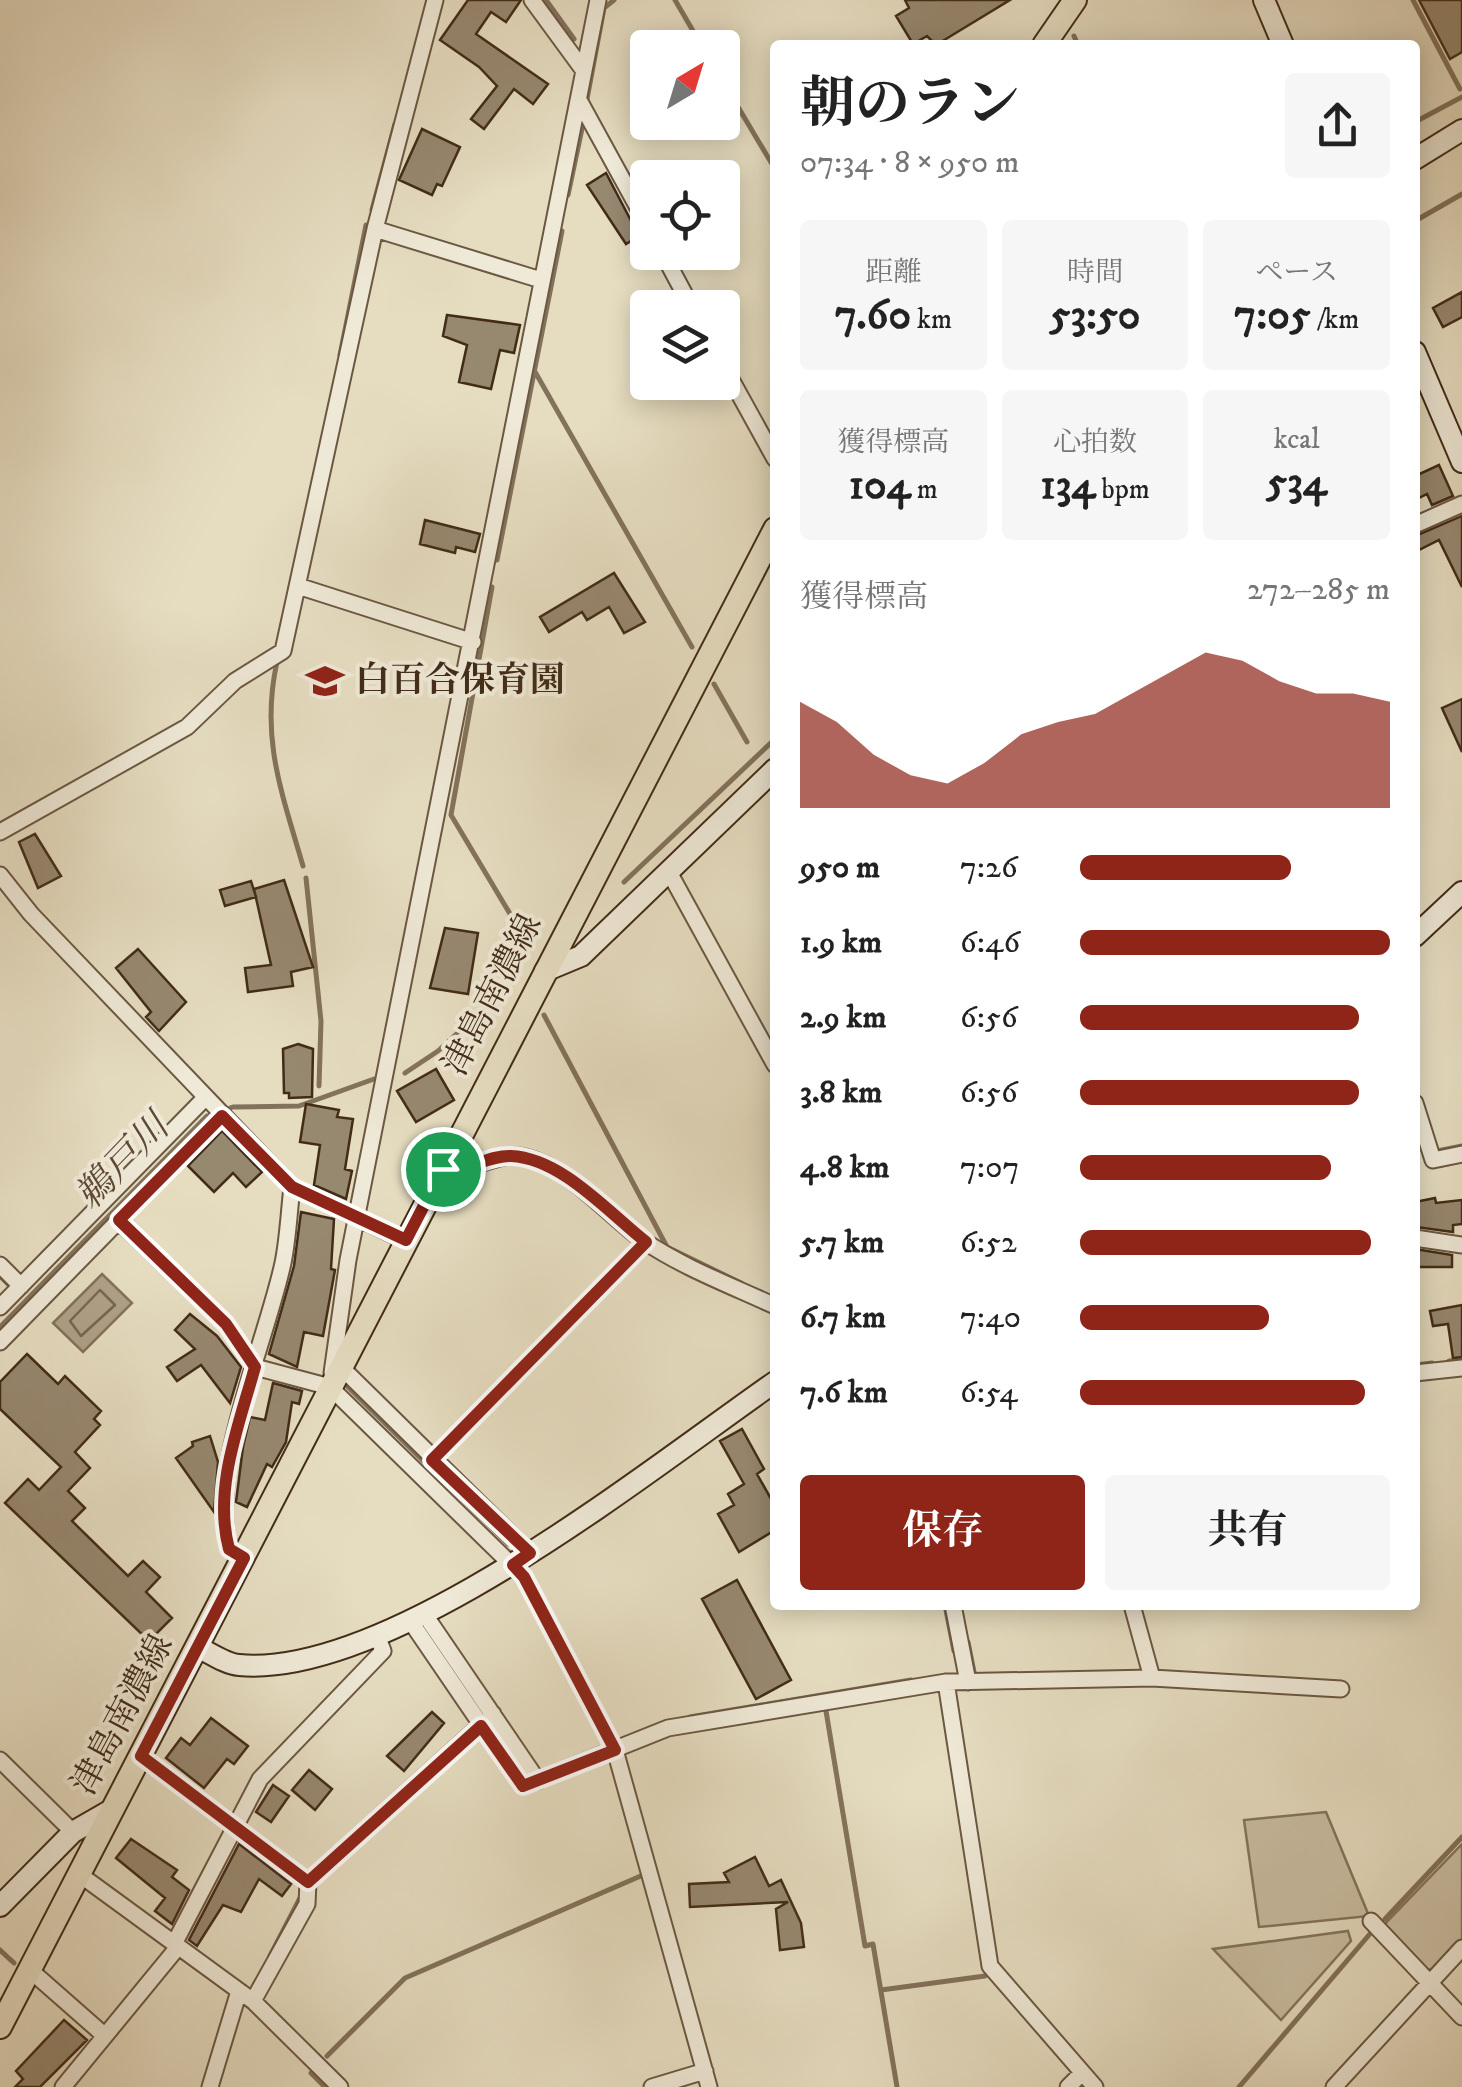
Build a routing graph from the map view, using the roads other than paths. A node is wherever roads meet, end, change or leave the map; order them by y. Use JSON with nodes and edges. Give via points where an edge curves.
{"nodes":[{"id":1,"x":435,"y":0,"type":"edge"},
{"id":2,"x":532,"y":0,"type":"edge"},
{"id":3,"x":598,"y":0,"type":"edge"},
{"id":4,"x":1075,"y":0,"type":"edge"},
{"id":5,"x":1264,"y":0,"type":"edge"},
{"id":6,"x":1047,"y":40,"type":"edge"},
{"id":7,"x":1281,"y":40,"type":"edge"},
{"id":8,"x":584,"y":70,"type":"junction"},
{"id":9,"x":579,"y":100,"type":"junction"},
{"id":10,"x":1462,"y":130,"type":"edge"},
{"id":11,"x":1420,"y":156,"type":"edge"},
{"id":12,"x":630,"y":193,"type":"edge"},
{"id":13,"x":375,"y":230,"type":"junction"},
{"id":14,"x":541,"y":280,"type":"junction"},
{"id":15,"x":1420,"y":364,"type":"edge"},
{"id":16,"x":740,"y":396,"type":"edge"},
{"id":17,"x":770,"y":450,"type":"edge"},
{"id":18,"x":1462,"y":462,"type":"edge"},
{"id":19,"x":1462,"y":504,"type":"edge"},
{"id":20,"x":1420,"y":522,"type":"edge"},
{"id":21,"x":770,"y":539,"type":"edge"},
{"id":22,"x":300,"y":586,"type":"junction"},
{"id":23,"x":473,"y":642,"type":"junction"},
{"id":24,"x":770,"y":774,"type":"edge"},
{"id":25,"x":0,"y":832,"type":"edge"},
{"id":26,"x":669,"y":872,"type":"junction"},
{"id":27,"x":0,"y":875,"type":"edge"},
{"id":28,"x":1462,"y":892,"type":"edge"},
{"id":29,"x":1420,"y":931,"type":"edge"},
{"id":30,"x":545,"y":970,"type":"junction"},
{"id":31,"x":770,"y":1056,"type":"edge"},
{"id":32,"x":212,"y":1106,"type":"junction"},
{"id":33,"x":1420,"y":1118,"type":"edge"},
{"id":34,"x":1462,"y":1154,"type":"edge"},
{"id":35,"x":443,"y":1169,"type":"junction"},
{"id":36,"x":292,"y":1187,"type":"junction"},
{"id":37,"x":359,"y":1218,"type":"junction"},
{"id":38,"x":119,"y":1220,"type":"junction"},
{"id":39,"x":1420,"y":1239,"type":"edge"},
{"id":40,"x":406,"y":1240,"type":"junction"},
{"id":41,"x":646,"y":1242,"type":"junction"},
{"id":42,"x":1462,"y":1245,"type":"edge"},
{"id":43,"x":0,"y":1265,"type":"edge"},
{"id":44,"x":8,"y":1294,"type":"edge"},
{"id":45,"x":770,"y":1304,"type":"edge"},
{"id":46,"x":0,"y":1342,"type":"edge"},
{"id":47,"x":255,"y":1367,"type":"junction"},
{"id":48,"x":1462,"y":1368,"type":"edge"},
{"id":49,"x":1420,"y":1372,"type":"edge"},
{"id":50,"x":336,"y":1377,"type":"junction"},
{"id":51,"x":770,"y":1385,"type":"edge"},
{"id":52,"x":432,"y":1460,"type":"junction"},
{"id":53,"x":244,"y":1558,"type":"junction"},
{"id":54,"x":522,"y":1559,"type":"junction"},
{"id":55,"x":953,"y":1610,"type":"edge"},
{"id":56,"x":1133,"y":1610,"type":"edge"},
{"id":57,"x":416,"y":1616,"type":"junction"},
{"id":58,"x":377,"y":1636,"type":"junction"},
{"id":59,"x":198,"y":1647,"type":"junction"},
{"id":60,"x":1152,"y":1678,"type":"junction"},
{"id":61,"x":946,"y":1682,"type":"junction"},
{"id":62,"x":968,"y":1682,"type":"junction"},
{"id":63,"x":1340,"y":1689,"type":"dead end"},
{"id":64,"x":487,"y":1720,"type":"junction"},
{"id":65,"x":615,"y":1750,"type":"junction"},
{"id":66,"x":141,"y":1756,"type":"junction"},
{"id":67,"x":0,"y":1760,"type":"edge"},
{"id":68,"x":113,"y":1809,"type":"junction"},
{"id":69,"x":234,"y":1826,"type":"junction"},
{"id":70,"x":73,"y":1832,"type":"junction"},
{"id":71,"x":80,"y":1874,"type":"junction"},
{"id":72,"x":308,"y":1882,"type":"junction"},
{"id":73,"x":0,"y":1906,"type":"edge"},
{"id":74,"x":1370,"y":1921,"type":"dead end"},
{"id":75,"x":176,"y":1946,"type":"junction"},
{"id":76,"x":1462,"y":1948,"type":"edge"},
{"id":77,"x":30,"y":1970,"type":"junction"},
{"id":78,"x":1428,"y":1981,"type":"junction"},
{"id":79,"x":246,"y":1996,"type":"junction"},
{"id":80,"x":1462,"y":2017,"type":"edge"},
{"id":81,"x":0,"y":2028,"type":"edge"},
{"id":82,"x":105,"y":2036,"type":"junction"},
{"id":83,"x":1082,"y":2073,"type":"junction"},
{"id":84,"x":707,"y":2079,"type":"edge"},
{"id":85,"x":63,"y":2087,"type":"edge"},
{"id":86,"x":210,"y":2087,"type":"edge"},
{"id":87,"x":340,"y":2087,"type":"edge"},
{"id":88,"x":652,"y":2087,"type":"edge"},
{"id":89,"x":1068,"y":2087,"type":"edge"},
{"id":90,"x":1095,"y":2087,"type":"edge"},
{"id":91,"x":1334,"y":2087,"type":"edge"}],
"edges":[{"from":1,"to":13,"type":"street"},
{"from":2,"to":8,"type":"street"},
{"from":3,"to":8,"type":"street"},
{"from":4,"to":6,"type":"main road"},
{"from":5,"to":7,"type":"street"},
{"from":8,"to":9,"type":"street"},
{"from":9,"to":12,"type":"street"},
{"from":9,"to":14,"type":"street"},
{"from":10,"to":11,"type":"street"},
{"from":13,"to":14,"type":"street"},
{"from":13,"to":22,"type":"street"},
{"from":14,"to":23,"type":"street"},
{"from":15,"to":18,"type":"street"},
{"from":16,"to":17,"type":"street"},
{"from":19,"to":20,"type":"street"},
{"from":21,"to":30,"type":"main road","name":"津島南濃線"},
{"from":22,"to":23,"type":"street"},
{"from":22,"to":25,"type":"street","via":[[283,651],[236,681],[187,727]]},
{"from":23,"to":37,"type":"street"},
{"from":24,"to":26,"type":"street"},
{"from":26,"to":30,"type":"street","via":[[581,956]]},
{"from":26,"to":31,"type":"street"},
{"from":27,"to":32,"type":"street"},
{"from":28,"to":29,"type":"street"},
{"from":30,"to":35,"type":"main road","name":"津島南濃線"},
{"from":32,"to":36,"type":"street"},
{"from":32,"to":38,"type":"street"},
{"from":32,"to":44,"type":"street"},
{"from":33,"to":34,"type":"street","via":[[1433,1160]]},
{"from":35,"to":40,"type":"main road","name":"津島南濃線"},
{"from":35,"to":41,"type":"street","via":[[506,1155],[527,1158],[553,1169]]},
{"from":36,"to":37,"type":"street"},
{"from":36,"to":47,"type":"street","via":[[284,1261]]},
{"from":37,"to":40,"type":"street"},
{"from":37,"to":50,"type":"street"},
{"from":38,"to":46,"type":"street"},
{"from":38,"to":47,"type":"street","via":[[226,1324]]},
{"from":39,"to":42,"type":"street"},
{"from":40,"to":50,"type":"main road","name":"津島南濃線"},
{"from":41,"to":45,"type":"street"},
{"from":41,"to":52,"type":"street"},
{"from":43,"to":44,"type":"street"},
{"from":47,"to":50,"type":"street"},
{"from":47,"to":53,"type":"street","via":[[224,1500],[229,1549]]},
{"from":48,"to":49,"type":"street"},
{"from":50,"to":52,"type":"street"},
{"from":50,"to":53,"type":"main road","name":"津島南濃線"},
{"from":50,"to":54,"type":"street"},
{"from":51,"to":54,"type":"street"},
{"from":52,"to":54,"type":"street"},
{"from":53,"to":59,"type":"main road","name":"津島南濃線"},
{"from":54,"to":57,"type":"street"},
{"from":54,"to":65,"type":"street"},
{"from":55,"to":62,"type":"street"},
{"from":56,"to":60,"type":"street"},
{"from":57,"to":58,"type":"street"},
{"from":57,"to":64,"type":"street"},
{"from":58,"to":59,"type":"street","via":[[294,1664],[236,1666]]},
{"from":58,"to":69,"type":"street","via":[[383,1651],[260,1779]]},
{"from":59,"to":66,"type":"main road","name":"津島南濃線"},
{"from":60,"to":62,"type":"street"},
{"from":60,"to":63,"type":"street"},
{"from":61,"to":62,"type":"street"},
{"from":61,"to":65,"type":"street","via":[[668,1728]]},
{"from":61,"to":83,"type":"street","via":[[990,1966]]},
{"from":64,"to":65,"type":"street","via":[[523,1786]]},
{"from":64,"to":72,"type":"street"},
{"from":65,"to":84,"type":"street"},
{"from":66,"to":68,"type":"main road","name":"津島南濃線"},
{"from":66,"to":69,"type":"street"},
{"from":67,"to":70,"type":"street"},
{"from":68,"to":70,"type":"street"},
{"from":68,"to":71,"type":"main road","name":"津島南濃線"},
{"from":69,"to":72,"type":"street"},
{"from":69,"to":75,"type":"street"},
{"from":70,"to":73,"type":"street"},
{"from":71,"to":75,"type":"street"},
{"from":71,"to":77,"type":"main road","name":"津島南濃線"},
{"from":72,"to":79,"type":"street","via":[[307,1904]]},
{"from":74,"to":78,"type":"street"},
{"from":75,"to":79,"type":"street"},
{"from":75,"to":82,"type":"street"},
{"from":76,"to":78,"type":"street"},
{"from":77,"to":81,"type":"main road","name":"津島南濃線"},
{"from":77,"to":82,"type":"street"},
{"from":78,"to":80,"type":"street"},
{"from":78,"to":91,"type":"street"},
{"from":79,"to":86,"type":"street"},
{"from":79,"to":87,"type":"street"},
{"from":82,"to":85,"type":"street"},
{"from":83,"to":89,"type":"street"},
{"from":83,"to":90,"type":"street"},
{"from":84,"to":88,"type":"street"}]}
